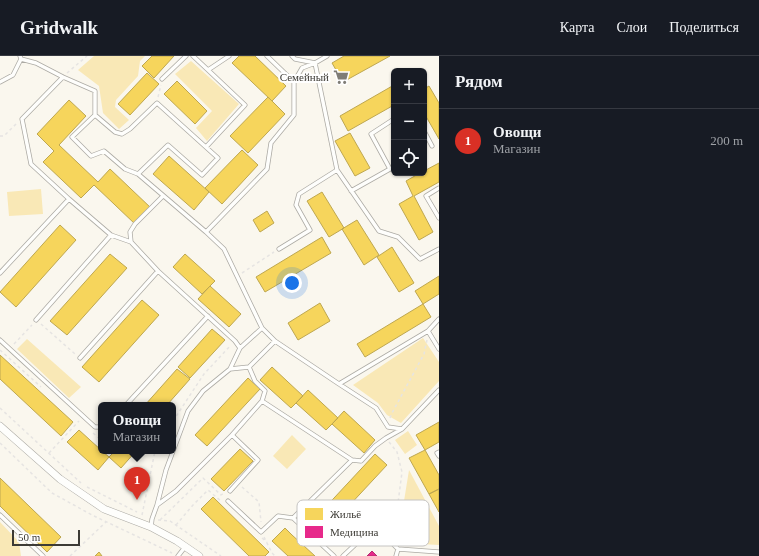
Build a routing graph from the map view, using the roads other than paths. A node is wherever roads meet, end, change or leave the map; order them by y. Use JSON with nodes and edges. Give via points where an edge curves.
{"nodes":[{"id":1,"x":186,"y":56,"type":"edge"},
{"id":2,"x":193,"y":56,"type":"edge"},
{"id":3,"x":229,"y":56,"type":"edge"},
{"id":4,"x":267,"y":56,"type":"edge"},
{"id":5,"x":292,"y":56,"type":"edge"},
{"id":6,"x":327,"y":56,"type":"edge"},
{"id":7,"x":20,"y":57,"type":"edge"},
{"id":8,"x":316,"y":63,"type":"junction"},
{"id":9,"x":208,"y":70,"type":"junction"},
{"id":10,"x":63,"y":77,"type":"junction"},
{"id":11,"x":162,"y":79,"type":"road end"},
{"id":12,"x":0,"y":82,"type":"edge"},
{"id":13,"x":294,"y":82,"type":"junction"},
{"id":14,"x":95,"y":115,"type":"junction"},
{"id":15,"x":391,"y":121,"type":"edge"},
{"id":16,"x":427,"y":137,"type":"edge"},
{"id":17,"x":432,"y":146,"type":"dead end"},
{"id":18,"x":206,"y":147,"type":"junction"},
{"id":19,"x":337,"y":170,"type":"junction"},
{"id":20,"x":138,"y":174,"type":"junction"},
{"id":21,"x":439,"y":188,"type":"edge"},
{"id":22,"x":351,"y":191,"type":"junction"},
{"id":23,"x":163,"y":196,"type":"junction"},
{"id":24,"x":69,"y":199,"type":"junction"},
{"id":25,"x":439,"y":218,"type":"edge"},
{"id":26,"x":206,"y":232,"type":"junction"},
{"id":27,"x":111,"y":235,"type":"junction"},
{"id":28,"x":131,"y":242,"type":"junction"},
{"id":29,"x":280,"y":249,"type":"road end"},
{"id":30,"x":439,"y":249,"type":"edge"},
{"id":31,"x":158,"y":271,"type":"junction"},
{"id":32,"x":0,"y":273,"type":"edge"},
{"id":33,"x":208,"y":316,"type":"junction"},
{"id":34,"x":439,"y":318,"type":"edge"},
{"id":35,"x":36,"y":320,"type":"road end"},
{"id":36,"x":262,"y":328,"type":"junction"},
{"id":37,"x":428,"y":331,"type":"junction"},
{"id":38,"x":0,"y":340,"type":"edge"},
{"id":39,"x":275,"y":341,"type":"junction"},
{"id":40,"x":240,"y":348,"type":"junction"},
{"id":41,"x":439,"y":349,"type":"edge"},
{"id":42,"x":80,"y":358,"type":"road end"},
{"id":43,"x":249,"y":367,"type":"junction"},
{"id":44,"x":230,"y":369,"type":"junction"},
{"id":45,"x":339,"y":384,"type":"junction"},
{"id":46,"x":439,"y":390,"type":"edge"},
{"id":47,"x":262,"y":401,"type":"junction"},
{"id":48,"x":129,"y":402,"type":"edge"},
{"id":49,"x":0,"y":426,"type":"edge"},
{"id":50,"x":98,"y":427,"type":"edge"},
{"id":51,"x":402,"y":429,"type":"junction"},
{"id":52,"x":232,"y":435,"type":"junction"},
{"id":53,"x":176,"y":443,"type":"edge"},
{"id":54,"x":439,"y":452,"type":"edge"},
{"id":55,"x":172,"y":454,"type":"edge"},
{"id":56,"x":439,"y":456,"type":"edge"},
{"id":57,"x":352,"y":460,"type":"junction"},
{"id":58,"x":230,"y":491,"type":"road end"},
{"id":59,"x":311,"y":500,"type":"edge"},
{"id":60,"x":228,"y":501,"type":"dead end"},
{"id":61,"x":157,"y":505,"type":"junction"},
{"id":62,"x":297,"y":514,"type":"edge"},
{"id":63,"x":0,"y":515,"type":"edge"},
{"id":64,"x":293,"y":518,"type":"junction"},
{"id":65,"x":297,"y":522,"type":"edge"},
{"id":66,"x":151,"y":527,"type":"junction"},
{"id":67,"x":323,"y":546,"type":"edge"},
{"id":68,"x":354,"y":546,"type":"edge"},
{"id":69,"x":395,"y":546,"type":"edge"},
{"id":70,"x":185,"y":547,"type":"junction"},
{"id":71,"x":398,"y":549,"type":"junction"},
{"id":72,"x":439,"y":552,"type":"edge"},
{"id":73,"x":43,"y":556,"type":"edge"},
{"id":74,"x":178,"y":556,"type":"edge"},
{"id":75,"x":199,"y":556,"type":"edge"},
{"id":76,"x":334,"y":556,"type":"edge"},
{"id":77,"x":343,"y":556,"type":"edge"},
{"id":78,"x":396,"y":556,"type":"edge"}],
"edges":[{"from":1,"to":11,"type":"lane"},
{"from":2,"to":9,"type":"lane"},
{"from":3,"to":9,"type":"lane"},
{"from":4,"to":13,"type":"lane"},
{"from":5,"to":8,"type":"lane","via":[[295,59]]},
{"from":6,"to":8,"type":"lane"},
{"from":7,"to":10,"type":"lane"},
{"from":7,"to":12,"type":"lane","via":[[13,75]]},
{"from":8,"to":13,"type":"lane","via":[[302,68]]},
{"from":8,"to":19,"type":"lane"},
{"from":9,"to":18,"type":"lane","via":[[245,105]]},
{"from":10,"to":14,"type":"lane","via":[[95,91]]},
{"from":10,"to":24,"type":"lane","via":[[22,119],[31,164]]},
{"from":13,"to":26,"type":"lane","via":[[294,116],[271,143],[267,169]]},
{"from":14,"to":18,"type":"lane","via":[[115,132],[122,134],[157,103]]},
{"from":14,"to":20,"type":"lane","via":[[72,137],[91,156],[104,152],[125,169]]},
{"from":15,"to":22,"type":"lane","via":[[371,134],[390,169]]},
{"from":16,"to":17,"type":"lane"},
{"from":18,"to":20,"type":"lane","via":[[218,158],[202,175],[168,145]]},
{"from":19,"to":22,"type":"lane"},
{"from":19,"to":29,"type":"lane","via":[[299,194],[296,205],[310,230]]},
{"from":20,"to":23,"type":"lane"},
{"from":21,"to":25,"type":"lane","via":[[426,196]]},
{"from":22,"to":30,"type":"lane","via":[[379,231],[398,237],[420,259]]},
{"from":23,"to":26,"type":"lane"},
{"from":23,"to":28,"type":"lane","via":[[135,224],[130,232]]},
{"from":24,"to":27,"type":"lane"},
{"from":24,"to":32,"type":"lane"},
{"from":26,"to":36,"type":"lane","via":[[224,249]]},
{"from":27,"to":28,"type":"lane"},
{"from":27,"to":35,"type":"lane"},
{"from":28,"to":31,"type":"lane"},
{"from":31,"to":33,"type":"lane"},
{"from":31,"to":42,"type":"lane"},
{"from":33,"to":40,"type":"lane"},
{"from":33,"to":48,"type":"lane"},
{"from":34,"to":37,"type":"lane"},
{"from":36,"to":39,"type":"lane"},
{"from":36,"to":40,"type":"lane"},
{"from":37,"to":41,"type":"lane"},
{"from":37,"to":45,"type":"lane"},
{"from":38,"to":50,"type":"lane"},
{"from":39,"to":43,"type":"lane"},
{"from":39,"to":45,"type":"lane"},
{"from":40,"to":44,"type":"lane"},
{"from":43,"to":44,"type":"lane"},
{"from":43,"to":47,"type":"lane","via":[[255,381],[265,391]]},
{"from":44,"to":53,"type":"lane","via":[[203,391],[188,411]]},
{"from":45,"to":51,"type":"lane","via":[[376,408],[388,428]]},
{"from":46,"to":51,"type":"lane"},
{"from":47,"to":52,"type":"lane"},
{"from":47,"to":57,"type":"lane"},
{"from":49,"to":66,"type":"street","via":[[60,479],[104,509]]},
{"from":51,"to":57,"type":"lane","via":[[375,446],[361,460]]},
{"from":52,"to":58,"type":"lane","via":[[258,460]]},
{"from":52,"to":61,"type":"lane","via":[[176,491]]},
{"from":54,"to":56,"type":"lane"},
{"from":55,"to":61,"type":"lane"},
{"from":57,"to":59,"type":"lane"},
{"from":60,"to":64,"type":"lane","via":[[261,532],[278,516]]},
{"from":61,"to":66,"type":"lane"},
{"from":62,"to":64,"type":"lane"},
{"from":63,"to":73,"type":"lane"},
{"from":64,"to":65,"type":"lane"},
{"from":66,"to":70,"type":"street"},
{"from":67,"to":76,"type":"lane"},
{"from":68,"to":77,"type":"lane"},
{"from":69,"to":71,"type":"lane"},
{"from":70,"to":74,"type":"lane"},
{"from":70,"to":75,"type":"street"},
{"from":71,"to":72,"type":"lane"},
{"from":71,"to":78,"type":"lane"}]}
